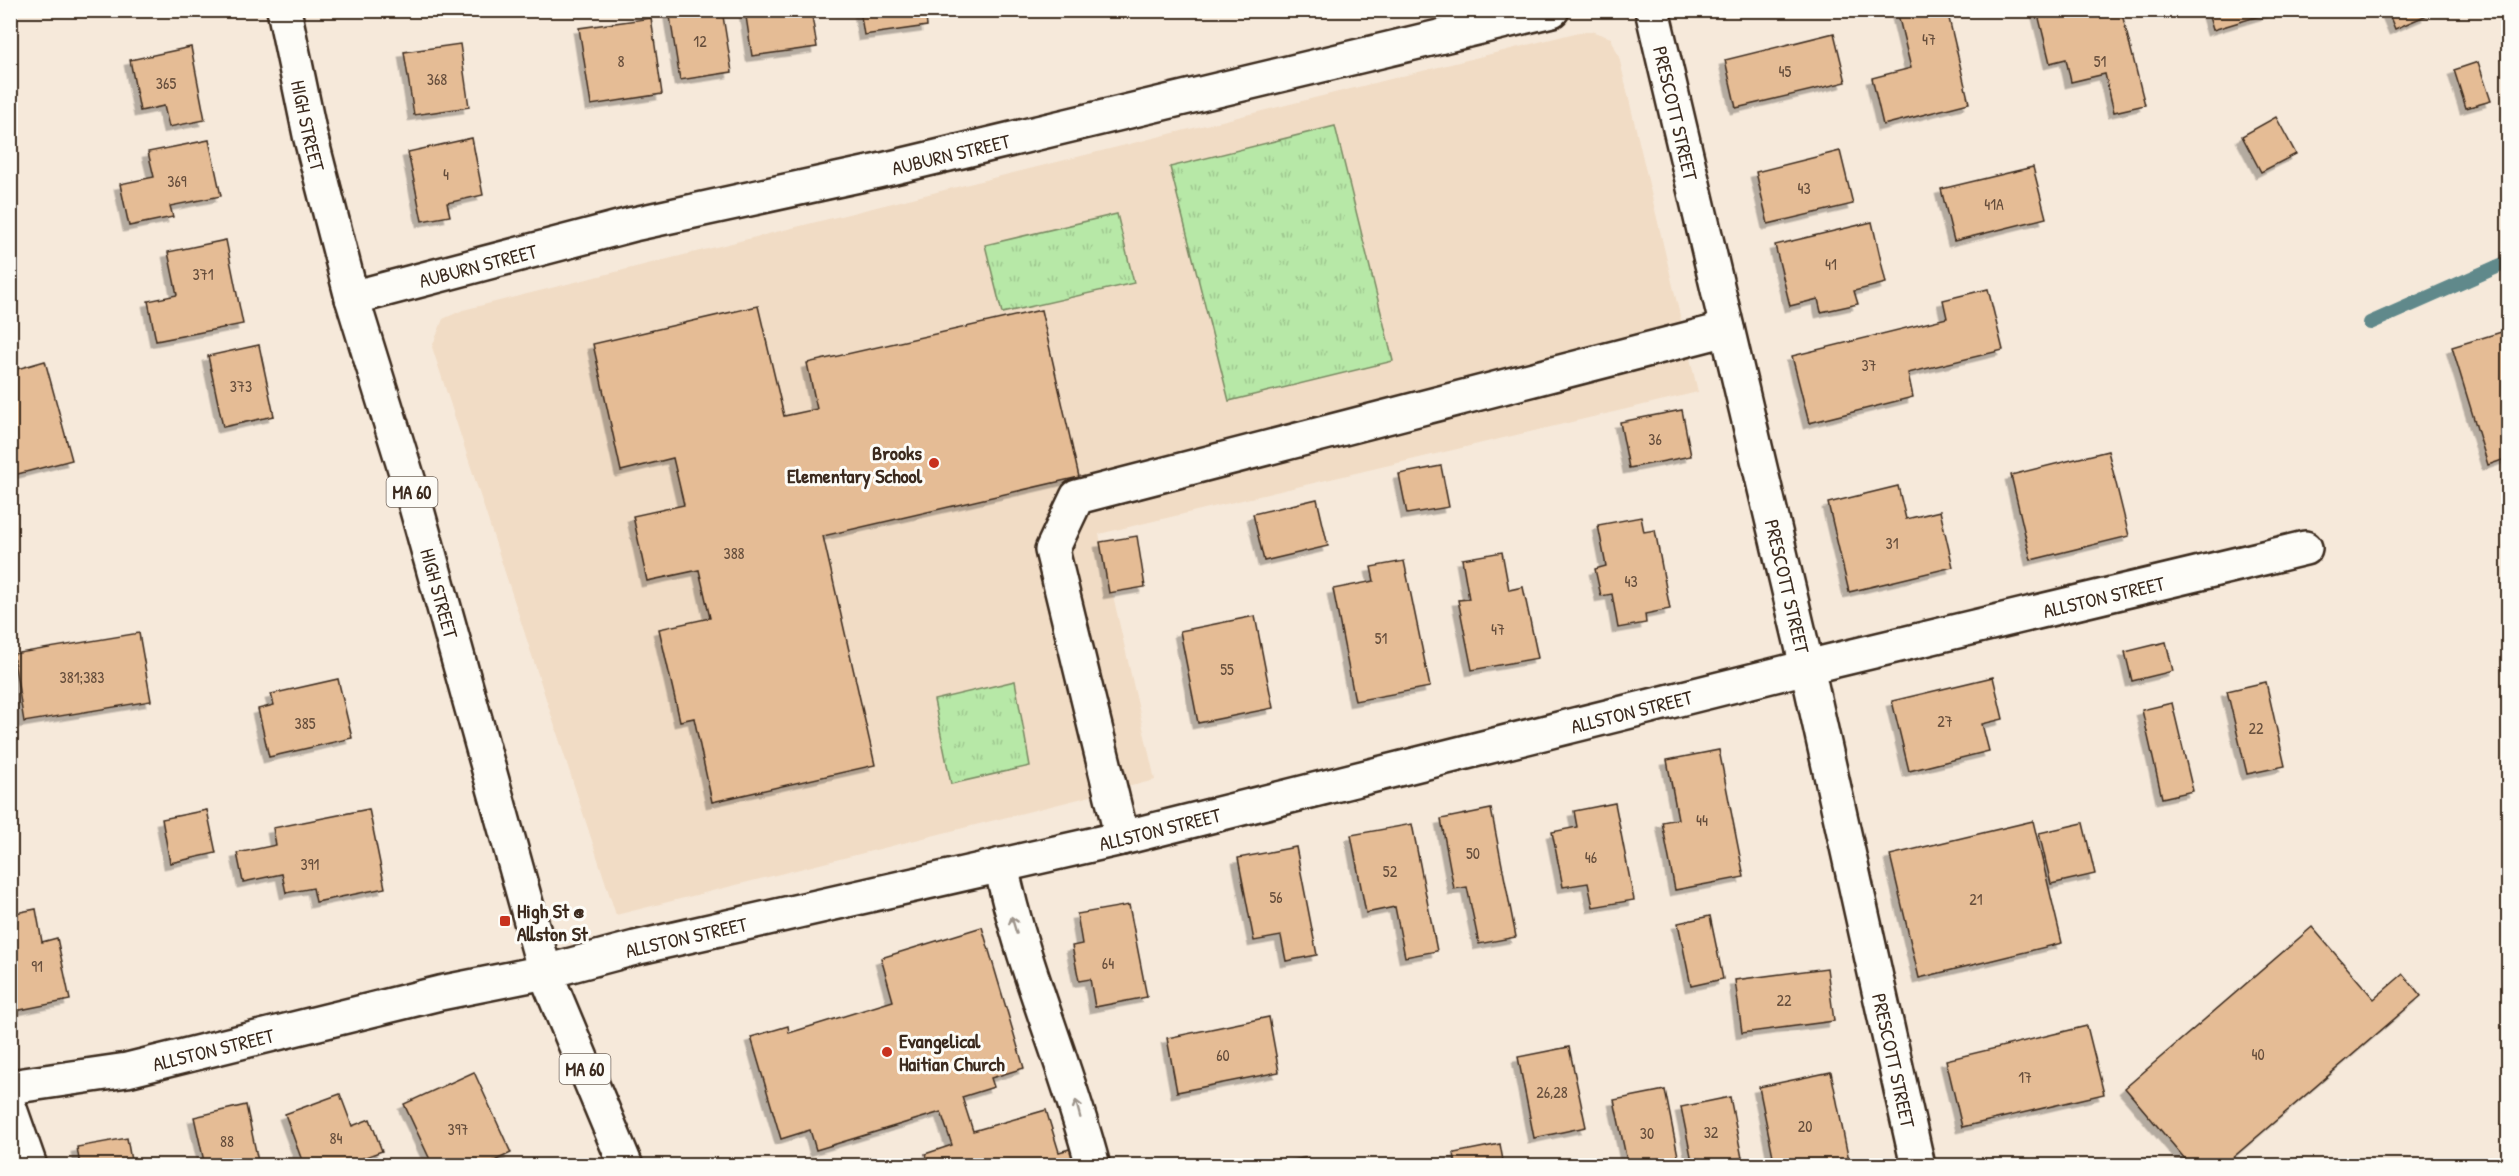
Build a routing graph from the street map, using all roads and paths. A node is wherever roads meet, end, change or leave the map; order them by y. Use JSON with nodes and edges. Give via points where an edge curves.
{"nodes":[{"id":1,"x":284,"y":10,"type":"edge"},
{"id":2,"x":1552,"y":10,"type":"edge"},
{"id":3,"x":1652,"y":10,"type":"edge"},
{"id":4,"x":352,"y":297,"type":"junction"},
{"id":5,"x":1727,"y":329,"type":"junction"},
{"id":6,"x":2305,"y":548,"type":"dead end"},
{"id":7,"x":1807,"y":667,"type":"junction"},
{"id":8,"x":1122,"y":838,"type":"junction"},
{"id":9,"x":1001,"y":865,"type":"junction"},
{"id":10,"x":544,"y":972,"type":"junction"},
{"id":11,"x":10,"y":1087,"type":"edge"},
{"id":12,"x":10,"y":1109,"type":"edge"},
{"id":13,"x":30,"y":1166,"type":"edge"},
{"id":14,"x":626,"y":1166,"type":"edge"},
{"id":15,"x":1093,"y":1166,"type":"edge"},
{"id":16,"x":1918,"y":1166,"type":"edge"}],
"edges":[{"from":1,"to":4,"type":"street","name":"HIGH STREET","number":"MA 60","via":[[310,135]]},
{"from":2,"to":4,"type":"street","name":"AUBURN STREET","via":[[924,160],[633,224]]},
{"from":3,"to":5,"type":"street","name":"PRESCOTT STREET"},
{"from":4,"to":10,"type":"street","name":"HIGH STREET","number":"MA 60","via":[[412,492]]},
{"from":5,"to":7,"type":"street","name":"PRESCOTT STREET"},
{"from":5,"to":8,"type":"street","via":[[1077,497],[1052,550]]},
{"from":6,"to":7,"type":"street","name":"ALLSTON STREET"},
{"from":7,"to":8,"type":"street","name":"ALLSTON STREET"},
{"from":7,"to":16,"type":"street","name":"PRESCOTT STREET"},
{"from":8,"to":9,"type":"street","name":"ALLSTON STREET"},
{"from":9,"to":10,"type":"street","name":"ALLSTON STREET"},
{"from":15,"to":9,"type":"street","one_way":true,"via":[[1077,1103],[1013,922]]},
{"from":10,"to":11,"type":"street","name":"ALLSTON STREET","via":[[440,993],[128,1070]]},
{"from":10,"to":14,"type":"street","name":"HIGH STREET","number":"MA 60"},
{"from":12,"to":13,"type":"street"}]}
